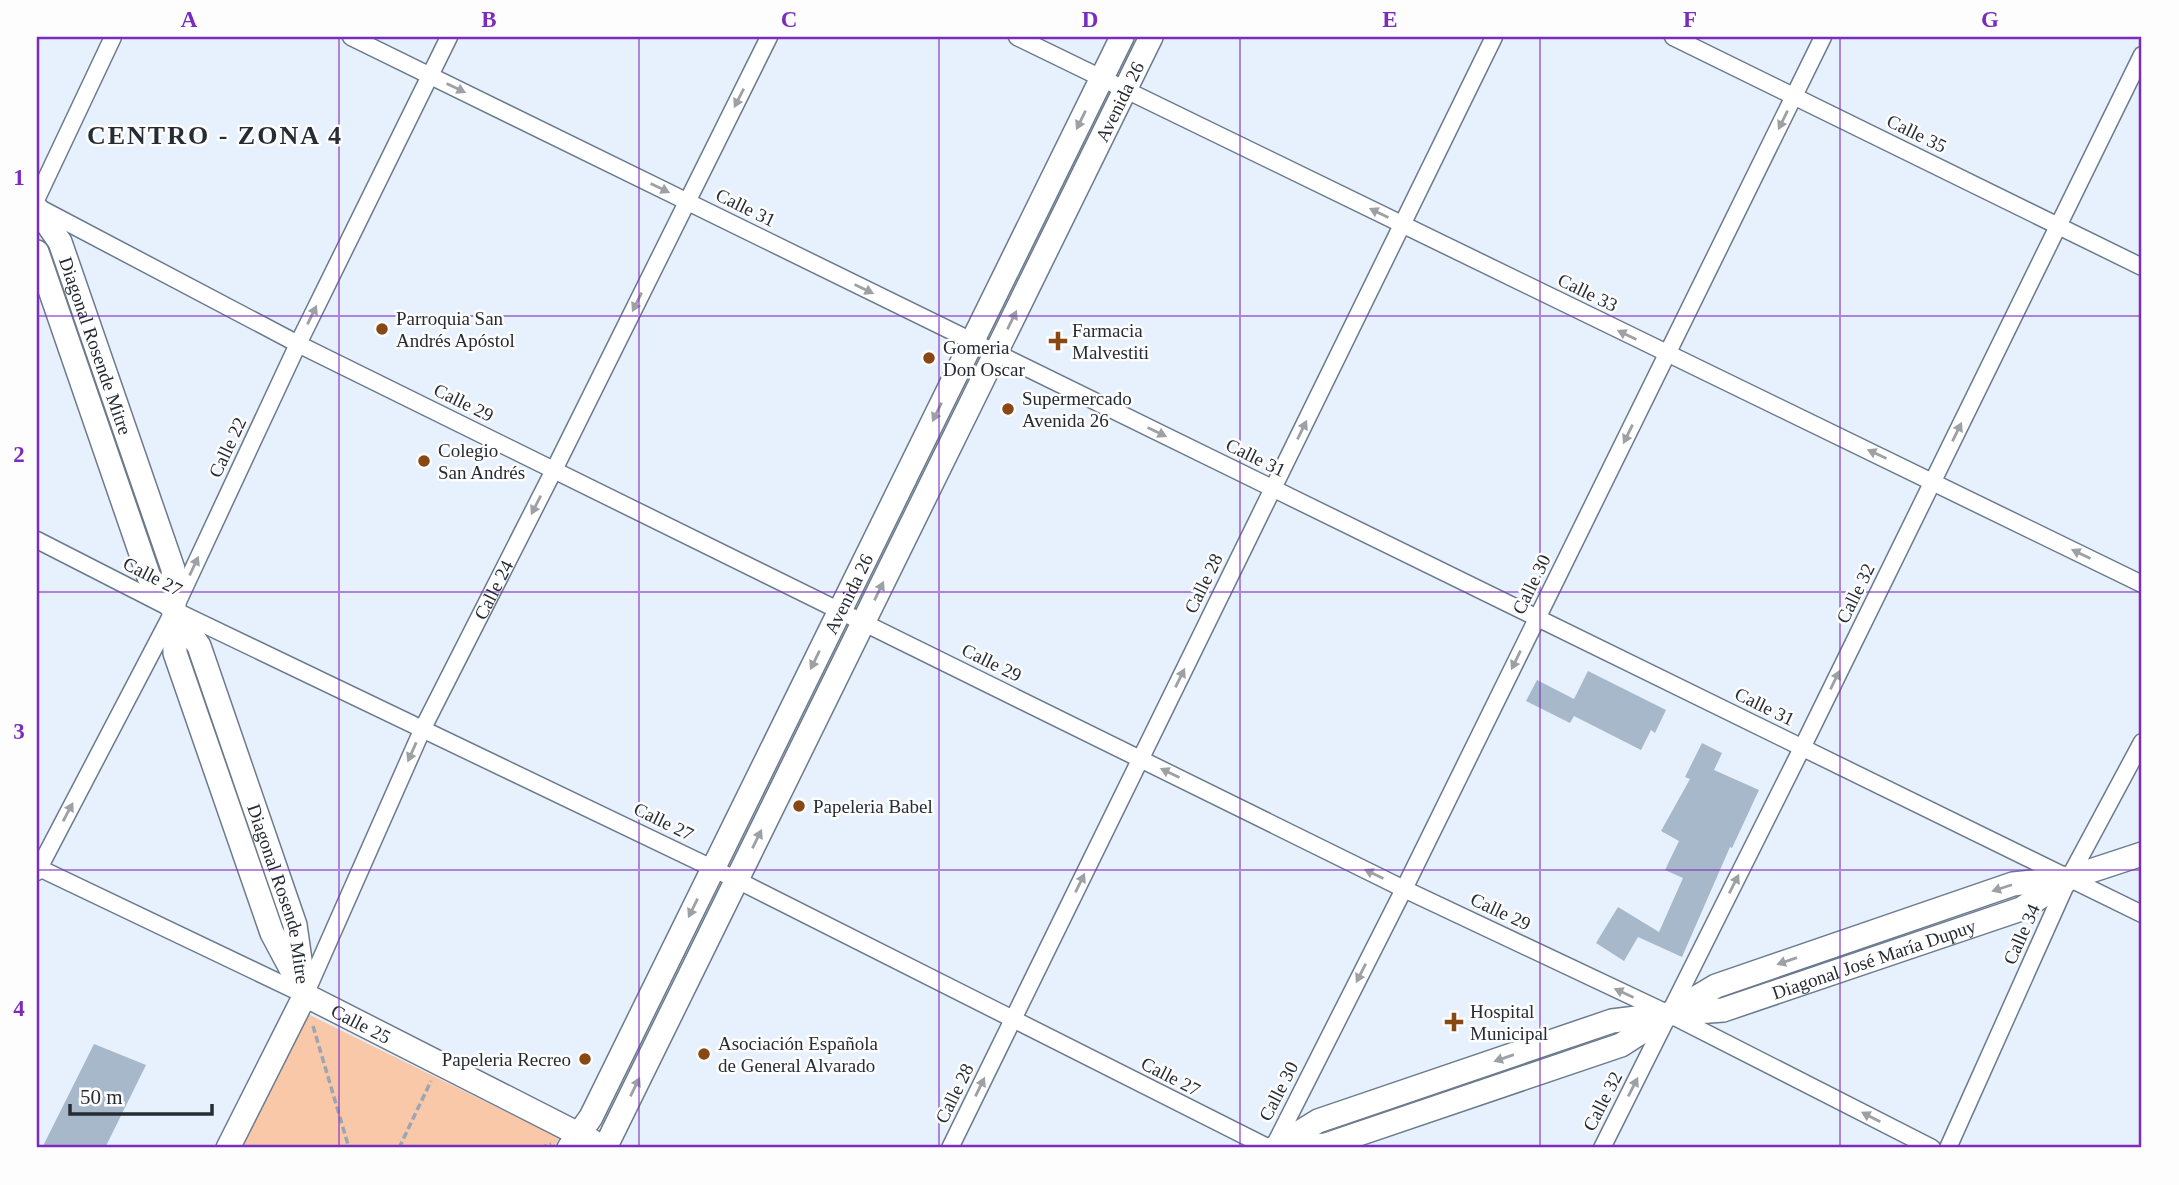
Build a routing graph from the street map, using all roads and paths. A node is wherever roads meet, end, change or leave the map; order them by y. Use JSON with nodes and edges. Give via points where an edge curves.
{"nodes":[{"id":1,"x":113,"y":37,"type":"edge"},
{"id":2,"x":351,"y":37,"type":"edge"},
{"id":3,"x":449,"y":37,"type":"edge"},
{"id":4,"x":769,"y":37,"type":"edge"},
{"id":5,"x":1017,"y":37,"type":"edge"},
{"id":6,"x":1122,"y":37,"type":"edge"},
{"id":7,"x":1151,"y":37,"type":"edge"},
{"id":8,"x":1494,"y":37,"type":"edge"},
{"id":9,"x":1673,"y":37,"type":"edge"},
{"id":10,"x":1824,"y":37,"type":"edge"},
{"id":11,"x":2142,"y":55,"type":"edge"},
{"id":12,"x":430,"y":75,"type":"junction"},
{"id":13,"x":1102,"y":78,"type":"junction"},
{"id":14,"x":1125,"y":89,"type":"junction"},
{"id":15,"x":1795,"y":97,"type":"junction"},
{"id":16,"x":37,"y":198,"type":"edge"},
{"id":17,"x":687,"y":201,"type":"junction"},
{"id":18,"x":37,"y":207,"type":"edge"},
{"id":19,"x":1402,"y":225,"type":"junction"},
{"id":20,"x":2057,"y":226,"type":"junction"},
{"id":21,"x":37,"y":252,"type":"edge"},
{"id":22,"x":2142,"y":267,"type":"edge"},
{"id":23,"x":971,"y":342,"type":"junction"},
{"id":24,"x":298,"y":344,"type":"junction"},
{"id":25,"x":995,"y":353,"type":"junction"},
{"id":26,"x":1668,"y":354,"type":"junction"},
{"id":27,"x":554,"y":470,"type":"junction"},
{"id":28,"x":1933,"y":481,"type":"junction"},
{"id":29,"x":1273,"y":489,"type":"junction"},
{"id":30,"x":37,"y":540,"type":"edge"},
{"id":31,"x":2142,"y":584,"type":"edge"},
{"id":32,"x":174,"y":610,"type":"junction"},
{"id":33,"x":839,"y":611,"type":"junction"},
{"id":34,"x":1537,"y":618,"type":"junction"},
{"id":35,"x":864,"y":622,"type":"junction"},
{"id":36,"x":423,"y":728,"type":"junction"},
{"id":37,"x":2142,"y":742,"type":"edge"},
{"id":38,"x":1802,"y":748,"type":"junction"},
{"id":39,"x":1141,"y":759,"type":"junction"},
{"id":40,"x":2142,"y":853,"type":"edge"},
{"id":41,"x":713,"y":868,"type":"junction"},
{"id":42,"x":37,"y":869,"type":"edge"},
{"id":43,"x":2069,"y":878,"type":"junction"},
{"id":44,"x":737,"y":880,"type":"junction"},
{"id":45,"x":1404,"y":888,"type":"junction"},
{"id":46,"x":2142,"y":914,"type":"edge"},
{"id":47,"x":304,"y":995,"type":"junction"},
{"id":48,"x":1669,"y":1014,"type":"junction"},
{"id":49,"x":1013,"y":1020,"type":"junction"},
{"id":50,"x":439,"y":1065,"type":"junction"},
{"id":51,"x":574,"y":1141,"type":"edge"},
{"id":52,"x":228,"y":1148,"type":"edge"},
{"id":53,"x":349,"y":1148,"type":"edge"},
{"id":54,"x":399,"y":1148,"type":"edge"},
{"id":55,"x":606,"y":1148,"type":"edge"},
{"id":56,"x":950,"y":1148,"type":"edge"},
{"id":57,"x":1272,"y":1148,"type":"edge"},
{"id":58,"x":1290,"y":1148,"type":"edge"},
{"id":59,"x":1602,"y":1148,"type":"edge"},
{"id":60,"x":1932,"y":1148,"type":"edge"},
{"id":61,"x":1948,"y":1148,"type":"edge"}],
"edges":[{"from":1,"to":16,"type":"street"},
{"from":2,"to":12,"type":"street","name":"Calle 31"},
{"from":3,"to":12,"type":"street","name":"Calle 22"},
{"from":4,"to":17,"type":"street","name":"Calle 24","one_way":true},
{"from":5,"to":13,"type":"street","name":"Calle 33"},
{"from":6,"to":13,"type":"main road","name":"Avenida 26"},
{"from":7,"to":14,"type":"main road","name":"Avenida 26"},
{"from":8,"to":19,"type":"street","name":"Calle 28"},
{"from":9,"to":15,"type":"street","name":"Calle 35"},
{"from":10,"to":15,"type":"street","name":"Calle 30"},
{"from":11,"to":20,"type":"street","name":"Calle 32"},
{"from":12,"to":17,"type":"street","name":"Calle 31","one_way":true},
{"from":24,"to":12,"type":"street","name":"Calle 22","one_way":true},
{"from":13,"to":14,"type":"street","name":"Calle 33"},
{"from":13,"to":23,"type":"main road","name":"Avenida 26","one_way":true},
{"from":19,"to":14,"type":"street","name":"Calle 33","one_way":true},
{"from":25,"to":14,"type":"main road","name":"Avenida 26","one_way":true},
{"from":15,"to":20,"type":"street","name":"Calle 35"},
{"from":15,"to":26,"type":"street","name":"Calle 30","one_way":true},
{"from":17,"to":23,"type":"street","name":"Calle 31","one_way":true},
{"from":17,"to":27,"type":"street","name":"Calle 24","one_way":true},
{"from":18,"to":24,"type":"street","name":"Calle 29"},
{"from":18,"to":32,"type":"main road","name":"Diagonal Rosende Mitre","via":[[60,242],[173,569]]},
{"from":26,"to":19,"type":"street","name":"Calle 33","one_way":true},
{"from":29,"to":19,"type":"street","name":"Calle 28","one_way":true},
{"from":20,"to":22,"type":"street","name":"Calle 35"},
{"from":28,"to":20,"type":"street","name":"Calle 32","one_way":true},
{"from":21,"to":32,"type":"main road","name":"Diagonal Rosende Mitre","via":[[149,577]]},
{"from":23,"to":25,"type":"street","name":"Calle 31"},
{"from":23,"to":33,"type":"main road","name":"Avenida 26","one_way":true},
{"from":24,"to":27,"type":"street","name":"Calle 29"},
{"from":32,"to":24,"type":"street","name":"Calle 22","one_way":true},
{"from":25,"to":29,"type":"street","name":"Calle 31","one_way":true},
{"from":35,"to":25,"type":"main road","name":"Avenida 26","one_way":true},
{"from":28,"to":26,"type":"street","name":"Calle 33","one_way":true},
{"from":26,"to":34,"type":"street","name":"Calle 30","one_way":true},
{"from":27,"to":33,"type":"street","name":"Calle 29"},
{"from":27,"to":36,"type":"street","name":"Calle 24","one_way":true},
{"from":31,"to":28,"type":"street","name":"Calle 33","one_way":true},
{"from":38,"to":28,"type":"street","name":"Calle 32","one_way":true},
{"from":29,"to":34,"type":"street","name":"Calle 31"},
{"from":39,"to":29,"type":"street","name":"Calle 28","one_way":true},
{"from":30,"to":32,"type":"street","name":"Calle 27"},
{"from":32,"to":36,"type":"street","name":"Calle 27"},
{"from":42,"to":32,"type":"street","name":"Calle 22","one_way":true},
{"from":32,"to":47,"type":"main road","name":"Diagonal Rosende Mitre","via":[[199,646],[295,925]]},
{"from":33,"to":35,"type":"street","name":"Calle 29"},
{"from":33,"to":41,"type":"main road","name":"Avenida 26","one_way":true},
{"from":34,"to":38,"type":"street","name":"Calle 31"},
{"from":34,"to":45,"type":"street","name":"Calle 30","one_way":true},
{"from":35,"to":39,"type":"street","name":"Calle 29"},
{"from":44,"to":35,"type":"main road","name":"Avenida 26","one_way":true},
{"from":36,"to":41,"type":"street","name":"Calle 27"},
{"from":36,"to":47,"type":"street","name":"Calle 24","one_way":true},
{"from":37,"to":43,"type":"street","name":"Calle 34"},
{"from":38,"to":43,"type":"street","name":"Calle 31"},
{"from":48,"to":38,"type":"street","name":"Calle 32","one_way":true},
{"from":45,"to":39,"type":"street","name":"Calle 29","one_way":true},
{"from":49,"to":39,"type":"street","name":"Calle 28","one_way":true},
{"from":40,"to":43,"type":"main road","name":"Diagonal José María Dupuy"},
{"from":41,"to":44,"type":"street","name":"Calle 27"},
{"from":41,"to":51,"type":"main road","name":"Avenida 26","one_way":true,"via":[[591,1117]]},
{"from":42,"to":47,"type":"street","name":"Calle 25"},
{"from":43,"to":46,"type":"street","name":"Calle 31"},
{"from":43,"to":48,"type":"main road","name":"Diagonal José María Dupuy","via":[[2021,909],[1957,931],[1723,1010]]},
{"from":43,"to":61,"type":"street","name":"Calle 34"},
{"from":44,"to":49,"type":"street","name":"Calle 27"},
{"from":55,"to":44,"type":"main road","name":"Avenida 26","one_way":true},
{"from":48,"to":45,"type":"street","name":"Calle 29","one_way":true},
{"from":45,"to":57,"type":"street","name":"Calle 30","one_way":true},
{"from":47,"to":50,"type":"main road","name":"Calle 25"},
{"from":47,"to":52,"type":"main road","name":"Calle 24"},
{"from":47,"to":53,"type":"path"},
{"from":48,"to":57,"type":"main road","name":"Diagonal José María Dupuy","one_way":true,"via":[[1599,1025],[1318,1121]]},
{"from":48,"to":58,"type":"main road","name":"Diagonal José María Dupuy","via":[[1620,1045],[1326,1145]]},
{"from":59,"to":48,"type":"street","name":"Calle 32","one_way":true},
{"from":60,"to":48,"type":"street","name":"Calle 29","one_way":true},
{"from":56,"to":49,"type":"street","name":"Calle 28","one_way":true},
{"from":49,"to":57,"type":"street","name":"Calle 27"},
{"from":50,"to":51,"type":"main road","name":"Calle 25"},
{"from":50,"to":54,"type":"path"},
{"from":51,"to":55,"type":"main road","name":"Calle 25"}]}
